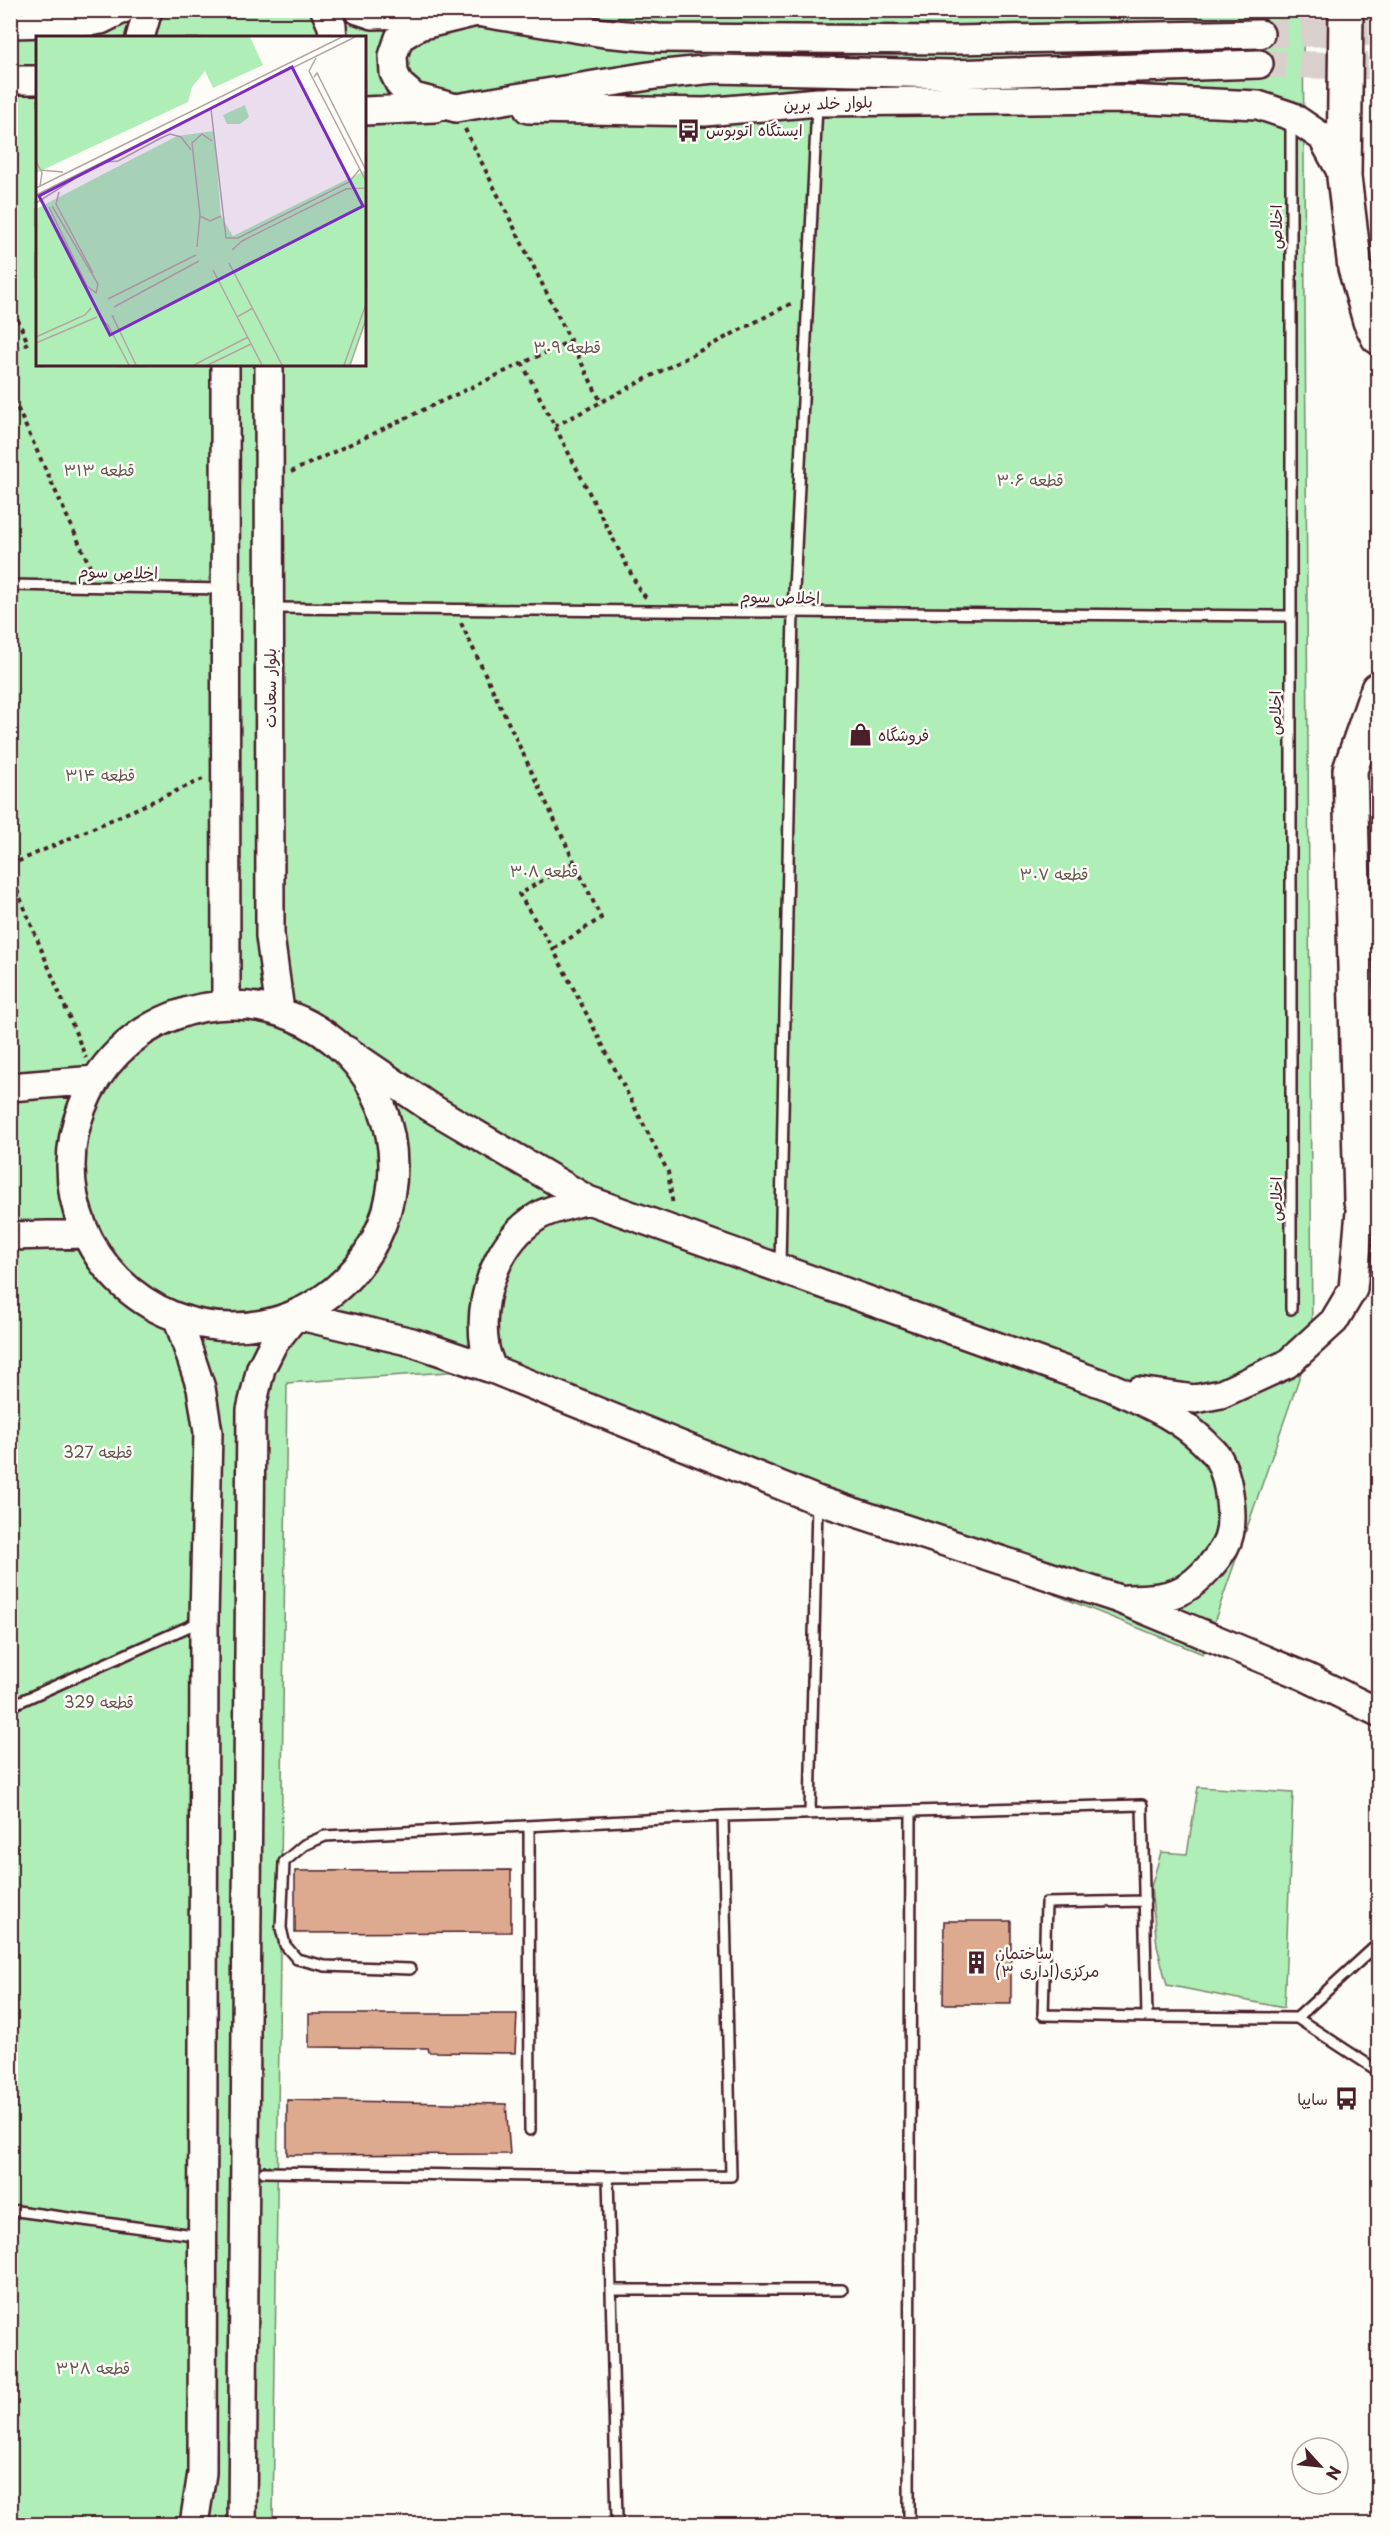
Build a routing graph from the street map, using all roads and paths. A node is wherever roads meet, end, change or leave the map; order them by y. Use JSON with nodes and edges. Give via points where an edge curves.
{"nodes":[{"id":1,"x":121,"y":10,"type":"edge"},
{"id":2,"x":148,"y":10,"type":"edge"},
{"id":3,"x":325,"y":10,"type":"edge"},
{"id":4,"x":358,"y":10,"type":"edge"},
{"id":5,"x":534,"y":10,"type":"edge"},
{"id":6,"x":1346,"y":10,"type":"edge"},
{"id":7,"x":477,"y":12,"type":"junction"},
{"id":8,"x":10,"y":24,"type":"edge"},
{"id":9,"x":1260,"y":34,"type":"tunnel mouth"},
{"id":10,"x":141,"y":36,"type":"edge"},
{"id":11,"x":333,"y":36,"type":"edge"},
{"id":12,"x":1259,"y":64,"type":"tunnel mouth"},
{"id":13,"x":10,"y":80,"type":"edge"},
{"id":14,"x":36,"y":80,"type":"edge"},
{"id":15,"x":818,"y":102,"type":"junction"},
{"id":16,"x":456,"y":108,"type":"junction"},
{"id":17,"x":366,"y":111,"type":"edge"},
{"id":18,"x":1291,"y":116,"type":"junction"},
{"id":19,"x":1344,"y":177,"type":"junction"},
{"id":20,"x":810,"y":293,"type":"junction"},
{"id":21,"x":10,"y":302,"type":"edge"},
{"id":22,"x":1378,"y":337,"type":"edge"},
{"id":23,"x":570,"y":340,"type":"junction"},
{"id":24,"x":10,"y":353,"type":"edge"},
{"id":25,"x":522,"y":363,"type":"junction"},
{"id":26,"x":225,"y":366,"type":"edge"},
{"id":27,"x":269,"y":366,"type":"edge"},
{"id":28,"x":10,"y":392,"type":"edge"},
{"id":29,"x":601,"y":402,"type":"junction"},
{"id":30,"x":555,"y":426,"type":"junction"},
{"id":31,"x":269,"y":486,"type":"junction"},
{"id":32,"x":10,"y":585,"type":"edge"},
{"id":33,"x":99,"y":587,"type":"junction"},
{"id":34,"x":226,"y":589,"type":"junction"},
{"id":35,"x":270,"y":608,"type":"junction"},
{"id":36,"x":454,"y":609,"type":"junction"},
{"id":37,"x":657,"y":611,"type":"junction"},
{"id":38,"x":793,"y":612,"type":"junction"},
{"id":39,"x":1290,"y":616,"type":"junction"},
{"id":40,"x":1378,"y":689,"type":"edge"},
{"id":41,"x":226,"y":769,"type":"junction"},
{"id":42,"x":10,"y":780,"type":"edge"},
{"id":43,"x":10,"y":840,"type":"edge"},
{"id":44,"x":574,"y":862,"type":"junction"},
{"id":45,"x":10,"y":865,"type":"edge"},
{"id":46,"x":10,"y":873,"type":"edge"},
{"id":47,"x":553,"y":949,"type":"junction"},
{"id":48,"x":226,"y":1004,"type":"junction"},
{"id":49,"x":280,"y":1011,"type":"junction"},
{"id":50,"x":346,"y":1050,"type":"junction"},
{"id":51,"x":96,"y":1080,"type":"junction"},
{"id":52,"x":10,"y":1087,"type":"edge"},
{"id":53,"x":588,"y":1200,"type":"junction"},
{"id":54,"x":1360,"y":1201,"type":"joint"},
{"id":55,"x":676,"y":1231,"type":"junction"},
{"id":56,"x":86,"y":1234,"type":"junction"},
{"id":57,"x":10,"y":1236,"type":"edge"},
{"id":58,"x":780,"y":1269,"type":"junction"},
{"id":59,"x":1291,"y":1309,"type":"dead end"},
{"id":60,"x":296,"y":1315,"type":"junction"},
{"id":61,"x":178,"y":1319,"type":"junction"},
{"id":62,"x":492,"y":1369,"type":"junction"},
{"id":63,"x":1110,"y":1387,"type":"junction"},
{"id":64,"x":817,"y":1500,"type":"junction"},
{"id":65,"x":1119,"y":1599,"type":"junction"},
{"id":66,"x":204,"y":1620,"type":"junction"},
{"id":67,"x":10,"y":1706,"type":"edge"},
{"id":68,"x":1378,"y":1712,"type":"edge"},
{"id":69,"x":911,"y":1811,"type":"junction"},
{"id":70,"x":810,"y":1814,"type":"junction"},
{"id":71,"x":723,"y":1816,"type":"junction"},
{"id":72,"x":529,"y":1826,"type":"junction"},
{"id":73,"x":1145,"y":1901,"type":"junction"},
{"id":74,"x":1378,"y":1944,"type":"edge"},
{"id":75,"x":410,"y":1969,"type":"dead end"},
{"id":76,"x":1147,"y":2017,"type":"junction"},
{"id":77,"x":1297,"y":2018,"type":"junction"},
{"id":78,"x":1378,"y":2071,"type":"edge"},
{"id":79,"x":530,"y":2130,"type":"dead end"},
{"id":80,"x":264,"y":2172,"type":"dead end"},
{"id":81,"x":608,"y":2177,"type":"junction"},
{"id":82,"x":10,"y":2210,"type":"edge"},
{"id":83,"x":204,"y":2236,"type":"junction"},
{"id":84,"x":610,"y":2290,"type":"junction"},
{"id":85,"x":842,"y":2290,"type":"dead end"},
{"id":86,"x":909,"y":2515,"type":"dead end"},
{"id":87,"x":617,"y":2519,"type":"dead end"},
{"id":88,"x":194,"y":2524,"type":"edge"},
{"id":89,"x":242,"y":2524,"type":"edge"}],
"edges":[{"from":1,"to":8,"type":"street","via":[[89,22]]},
{"from":2,"to":10,"type":"street"},
{"from":3,"to":11,"type":"street"},
{"from":4,"to":7,"type":"street","via":[[373,15]]},
{"from":5,"to":7,"type":"street"},
{"from":6,"to":19,"type":"highway"},
{"from":7,"to":9,"type":"street","via":[[658,38],[954,40]]},
{"from":7,"to":16,"type":"street","via":[[419,26],[399,38],[393,56],[394,73],[400,85],[414,97]]},
{"from":12,"to":16,"type":"street","via":[[952,74],[714,69]]},
{"from":13,"to":14,"type":"street"},
{"from":15,"to":16,"type":"street","name":"بلوار خلد برین","via":[[705,112]]},
{"from":15,"to":18,"type":"street","name":"بلوار خلد برین","via":[[1126,99],[1258,105]]},
{"from":15,"to":20,"type":"lane"},
{"from":16,"to":17,"type":"street","name":"بلوار خلد برین"},
{"from":16,"to":23,"type":"path"},
{"from":18,"to":19,"type":"street","name":"بلوار خلد برین","via":[[1322,137]]},
{"from":18,"to":39,"type":"lane","name":"اخلاص"},
{"from":19,"to":22,"type":"highway","via":[[1356,268]]},
{"from":20,"to":29,"type":"path"},
{"from":20,"to":38,"type":"lane"},
{"from":21,"to":24,"type":"path","via":[[28,343]]},
{"from":23,"to":25,"type":"path"},
{"from":23,"to":29,"type":"path"},
{"from":25,"to":30,"type":"path"},
{"from":25,"to":31,"type":"path","via":[[278,477]]},
{"from":26,"to":34,"type":"street"},
{"from":27,"to":31,"type":"street","name":"بلوار سعادت"},
{"from":28,"to":33,"type":"path"},
{"from":29,"to":30,"type":"path"},
{"from":30,"to":37,"type":"path","via":[[639,589]]},
{"from":31,"to":35,"type":"street","name":"بلوار سعادت"},
{"from":32,"to":33,"type":"lane","name":"اخلاص سوم"},
{"from":33,"to":34,"type":"lane","name":"اخلاص سوم"},
{"from":34,"to":41,"type":"street"},
{"from":35,"to":36,"type":"lane","name":"اخلاص سوم"},
{"from":35,"to":49,"type":"street","name":"بلوار سعادت","via":[[270,936]]},
{"from":36,"to":37,"type":"lane","name":"اخلاص سوم"},
{"from":36,"to":44,"type":"path"},
{"from":37,"to":38,"type":"lane","name":"اخلاص سوم"},
{"from":38,"to":39,"type":"lane","name":"اخلاص سوم"},
{"from":38,"to":58,"type":"lane"},
{"from":39,"to":59,"type":"lane","name":"اخلاص"},
{"from":40,"to":54,"type":"highway","via":[[1350,770]]},
{"from":41,"to":45,"type":"path"},
{"from":41,"to":48,"type":"street"},
{"from":42,"to":43,"type":"path","via":[[15,789]]},
{"from":44,"to":47,"type":"path","via":[[601,918]]},
{"from":44,"to":47,"type":"path","via":[[519,894]]},
{"from":46,"to":51,"type":"path"},
{"from":47,"to":55,"type":"path","via":[[668,1172]]},
{"from":48,"to":49,"type":"street"},
{"from":48,"to":51,"type":"street","via":[[175,1015],[130,1041]]},
{"from":49,"to":50,"type":"street","via":[[316,1027]]},
{"from":50,"to":53,"type":"street","via":[[428,1106]]},
{"from":50,"to":60,"type":"street","via":[[377,1093],[393,1143],[392,1196],[373,1245],[340,1287]]},
{"from":51,"to":52,"type":"street"},
{"from":51,"to":56,"type":"street","via":[[79,1117],[71,1156],[73,1196]]},
{"from":53,"to":55,"type":"street"},
{"from":53,"to":62,"type":"street","via":[[542,1214],[523,1227],[500,1258],[487,1289],[484,1314],[485,1347]]},
{"from":54,"to":63,"type":"street","via":[[1353,1289],[1334,1321],[1287,1364],[1221,1394],[1196,1399]]},
{"from":55,"to":58,"type":"street"},
{"from":56,"to":57,"type":"street"},
{"from":56,"to":61,"type":"street","via":[[108,1270],[124,1285],[140,1299]]},
{"from":58,"to":63,"type":"street"},
{"from":60,"to":61,"type":"street","via":[[258,1326],[220,1328]]},
{"from":60,"to":62,"type":"street","via":[[412,1342]]},
{"from":60,"to":89,"type":"street","via":[[273,1344],[261,1368],[251,1410]]},
{"from":61,"to":66,"type":"street","via":[[201,1388],[208,1432]]},
{"from":62,"to":64,"type":"street"},
{"from":63,"to":65,"type":"street","via":[[1190,1429],[1217,1456],[1228,1487],[1231,1515],[1226,1544],[1184,1589],[1158,1598]]},
{"from":64,"to":65,"type":"street"},
{"from":64,"to":70,"type":"lane"},
{"from":65,"to":68,"type":"street","via":[[1306,1677]]},
{"from":66,"to":67,"type":"lane"},
{"from":66,"to":83,"type":"street"},
{"from":69,"to":70,"type":"lane"},
{"from":69,"to":73,"type":"lane","via":[[1142,1805]]},
{"from":69,"to":86,"type":"lane"},
{"from":70,"to":71,"type":"lane"},
{"from":71,"to":72,"type":"lane"},
{"from":71,"to":81,"type":"lane","via":[[731,2176]]},
{"from":72,"to":75,"type":"lane","via":[[325,1836],[304,1845],[284,1862],[281,1928],[285,1945],[297,1959],[325,1966]]},
{"from":72,"to":79,"type":"lane"},
{"from":73,"to":76,"type":"lane"},
{"from":73,"to":76,"type":"lane","via":[[1046,1904],[1043,2014]]},
{"from":74,"to":77,"type":"lane"},
{"from":76,"to":77,"type":"lane"},
{"from":77,"to":78,"type":"lane"},
{"from":80,"to":81,"type":"lane"},
{"from":81,"to":84,"type":"lane"},
{"from":82,"to":83,"type":"lane"},
{"from":83,"to":88,"type":"street","via":[[202,2473]]},
{"from":84,"to":85,"type":"lane"},
{"from":84,"to":87,"type":"lane"}]}
